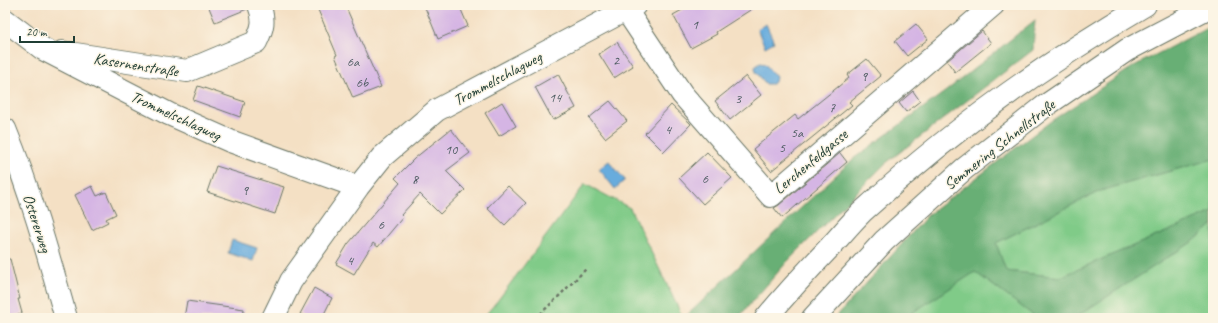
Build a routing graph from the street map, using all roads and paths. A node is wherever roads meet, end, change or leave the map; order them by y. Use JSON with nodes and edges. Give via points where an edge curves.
{"nodes":[{"id":1,"x":259,"y":5,"type":"edge"},
{"id":2,"x":993,"y":5,"type":"edge"},
{"id":3,"x":1145,"y":5,"type":"edge"},
{"id":4,"x":1213,"y":5,"type":"edge"},
{"id":5,"x":630,"y":7,"type":"edge"},
{"id":6,"x":5,"y":20,"type":"edge"},
{"id":7,"x":44,"y":49,"type":"junction"},
{"id":8,"x":5,"y":129,"type":"edge"},
{"id":9,"x":358,"y":187,"type":"junction"},
{"id":10,"x":587,"y":268,"type":"dead end"},
{"id":11,"x":66,"y":318,"type":"edge"},
{"id":12,"x":273,"y":318,"type":"edge"},
{"id":13,"x":536,"y":318,"type":"edge"},
{"id":14,"x":766,"y":318,"type":"edge"},
{"id":15,"x":812,"y":318,"type":"edge"}],
"edges":[{"from":1,"to":7,"type":"main road","name":"Kasernenstraße","via":[[263,29],[256,42],[187,72]]},
{"from":2,"to":5,"type":"main road","name":"Lerchenfeldgasse","via":[[771,196],[682,94]]},
{"from":3,"to":14,"type":"main road","name":"Semmering Schnellstraße","via":[[1029,79],[945,140],[861,213]]},
{"from":4,"to":15,"type":"main road","name":"Semmering Schnellstraße","via":[[1127,50],[1045,106],[964,169],[884,241]]},
{"from":5,"to":9,"type":"main road","name":"Trommelschlagweg","via":[[437,110],[382,157]]},
{"from":6,"to":7,"type":"main road","name":"Trommelschlagweg"},
{"from":7,"to":9,"type":"main road","name":"Trommelschlagweg","via":[[169,114],[230,140]]},
{"from":8,"to":11,"type":"main road","name":"Ostererweg","via":[[20,166]]},
{"from":9,"to":12,"type":"main road","name":"Trommelschlagweg","via":[[291,281]]},
{"from":10,"to":13,"type":"path"}]}
